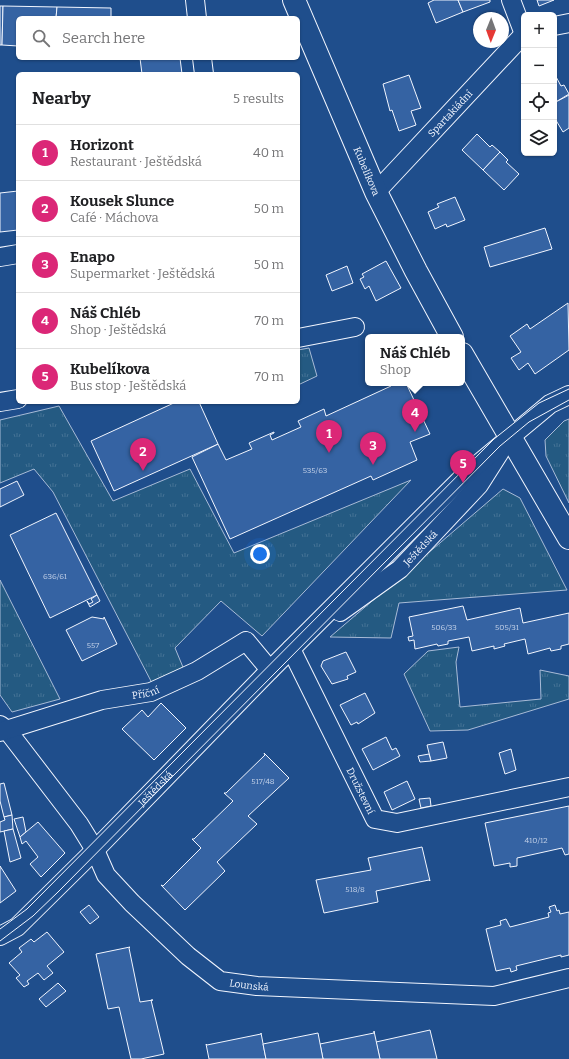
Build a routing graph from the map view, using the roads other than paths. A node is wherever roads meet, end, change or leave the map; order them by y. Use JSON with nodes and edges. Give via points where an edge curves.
{"nodes":[{"id":1,"x":195,"y":0,"type":"edge"},
{"id":2,"x":294,"y":0,"type":"edge"},
{"id":3,"x":511,"y":0,"type":"edge"},
{"id":4,"x":197,"y":16,"type":"edge"},
{"id":5,"x":569,"y":23,"type":"edge"},
{"id":6,"x":557,"y":25,"type":"edge"},
{"id":7,"x":521,"y":26,"type":"edge"},
{"id":8,"x":521,"y":37,"type":"edge"},
{"id":9,"x":202,"y":60,"type":"edge"},
{"id":10,"x":204,"y":72,"type":"edge"},
{"id":11,"x":376,"y":192,"type":"junction"},
{"id":12,"x":16,"y":254,"type":"edge"},
{"id":13,"x":0,"y":257,"type":"edge"},
{"id":14,"x":355,"y":326,"type":"dead end"},
{"id":15,"x":450,"y":334,"type":"edge"},
{"id":16,"x":300,"y":338,"type":"edge"},
{"id":17,"x":465,"y":359,"type":"edge"},
{"id":18,"x":569,"y":395,"type":"edge"},
{"id":19,"x":16,"y":399,"type":"edge"},
{"id":20,"x":0,"y":402,"type":"edge"},
{"id":21,"x":510,"y":436,"type":"junction"},
{"id":22,"x":569,"y":538,"type":"edge"},
{"id":23,"x":291,"y":649,"type":"junction"},
{"id":24,"x":270,"y":670,"type":"junction"},
{"id":25,"x":2,"y":729,"type":"edge"},
{"id":26,"x":569,"y":787,"type":"edge"},
{"id":27,"x":95,"y":850,"type":"junction"},
{"id":28,"x":0,"y":936,"type":"edge"},
{"id":29,"x":569,"y":978,"type":"edge"}],
"edges":[{"from":1,"to":4,"type":"street"},
{"from":2,"to":11,"type":"street","name":"Kubelíkova"},
{"from":3,"to":7,"type":"street"},
{"from":5,"to":6,"type":"street"},
{"from":8,"to":11,"type":"street","name":"Spartakiádní"},
{"from":9,"to":10,"type":"street"},
{"from":11,"to":15,"type":"street","name":"Kubelíkova"},
{"from":12,"to":13,"type":"street"},
{"from":14,"to":16,"type":"street"},
{"from":17,"to":21,"type":"street"},
{"from":18,"to":21,"type":"street","name":"Ještědská","via":[[550,404]]},
{"from":19,"to":20,"type":"street"},
{"from":21,"to":22,"type":"street"},
{"from":21,"to":23,"type":"street","name":"Ještědská","via":[[479,485],[400,569],[306,635]]},
{"from":23,"to":24,"type":"street","name":"Ještědská"},
{"from":23,"to":26,"type":"street","name":"Družstevní","via":[[375,819],[398,822]]},
{"from":24,"to":25,"type":"street","name":"Příční","via":[[246,640],[197,671],[151,692],[102,700]]},
{"from":24,"to":27,"type":"street","name":"Ještědská"},
{"from":25,"to":27,"type":"street","name":"Lounská","via":[[80,824]]},
{"from":27,"to":28,"type":"street","name":"Ještědská","via":[[17,926]]},
{"from":27,"to":29,"type":"street","name":"Lounská","via":[[106,875],[188,956],[220,981],[257,986],[494,996]]}]}
